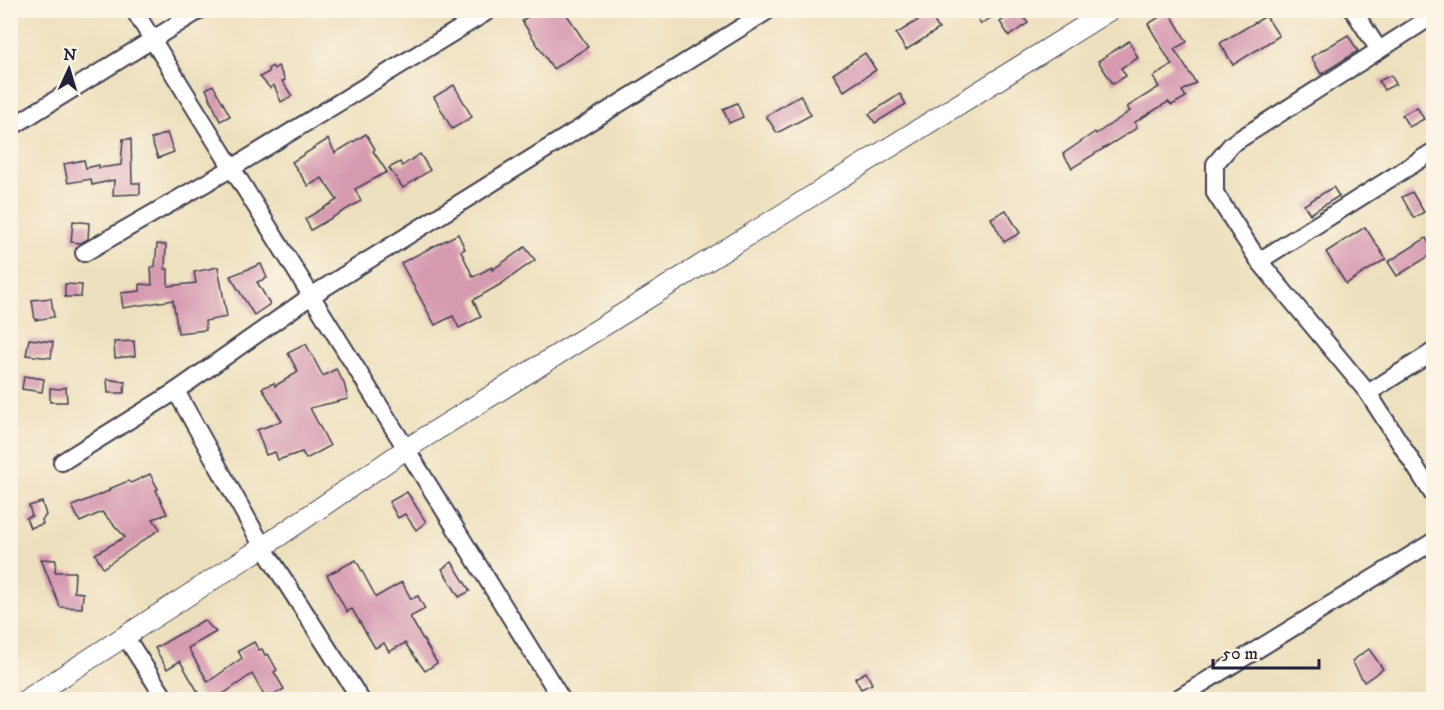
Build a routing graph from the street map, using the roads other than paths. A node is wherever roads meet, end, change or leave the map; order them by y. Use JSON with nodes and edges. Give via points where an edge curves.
{"nodes":[{"id":1,"x":134,"y":10,"type":"edge"},
{"id":2,"x":200,"y":10,"type":"edge"},
{"id":3,"x":490,"y":10,"type":"edge"},
{"id":4,"x":769,"y":10,"type":"edge"},
{"id":5,"x":1110,"y":10,"type":"edge"},
{"id":6,"x":1353,"y":10,"type":"edge"},
{"id":7,"x":1434,"y":15,"type":"edge"},
{"id":8,"x":153,"y":39,"type":"junction"},
{"id":9,"x":1379,"y":50,"type":"junction"},
{"id":10,"x":10,"y":128,"type":"edge"},
{"id":11,"x":1434,"y":151,"type":"edge"},
{"id":12,"x":232,"y":168,"type":"junction"},
{"id":13,"x":84,"y":253,"type":"dead end"},
{"id":14,"x":1259,"y":261,"type":"junction"},
{"id":15,"x":311,"y":296,"type":"junction"},
{"id":16,"x":1434,"y":351,"type":"edge"},
{"id":17,"x":176,"y":392,"type":"junction"},
{"id":18,"x":1368,"y":393,"type":"junction"},
{"id":19,"x":406,"y":449,"type":"junction"},
{"id":20,"x":62,"y":462,"type":"dead end"},
{"id":21,"x":1434,"y":496,"type":"edge"},
{"id":22,"x":1434,"y":541,"type":"edge"},
{"id":23,"x":263,"y":547,"type":"junction"},
{"id":24,"x":126,"y":636,"type":"junction"},
{"id":25,"x":26,"y":699,"type":"edge"},
{"id":26,"x":166,"y":699,"type":"edge"},
{"id":27,"x":360,"y":699,"type":"edge"},
{"id":28,"x":562,"y":699,"type":"edge"},
{"id":29,"x":1175,"y":699,"type":"edge"}],
"edges":[{"from":1,"to":8,"type":"street"},
{"from":2,"to":8,"type":"street"},
{"from":3,"to":12,"type":"street"},
{"from":4,"to":15,"type":"street"},
{"from":5,"to":19,"type":"street"},
{"from":6,"to":9,"type":"street"},
{"from":7,"to":9,"type":"street"},
{"from":8,"to":10,"type":"street"},
{"from":8,"to":12,"type":"street"},
{"from":9,"to":14,"type":"street","via":[[1232,144],[1215,164],[1215,193]]},
{"from":11,"to":14,"type":"street"},
{"from":12,"to":13,"type":"street"},
{"from":12,"to":15,"type":"street"},
{"from":14,"to":18,"type":"street"},
{"from":15,"to":17,"type":"street"},
{"from":15,"to":19,"type":"street"},
{"from":16,"to":18,"type":"street"},
{"from":17,"to":20,"type":"street"},
{"from":17,"to":23,"type":"street"},
{"from":18,"to":21,"type":"street"},
{"from":19,"to":23,"type":"street"},
{"from":19,"to":28,"type":"street"},
{"from":22,"to":29,"type":"street"},
{"from":23,"to":24,"type":"street"},
{"from":23,"to":27,"type":"street"},
{"from":24,"to":25,"type":"street"},
{"from":24,"to":26,"type":"street"}]}
